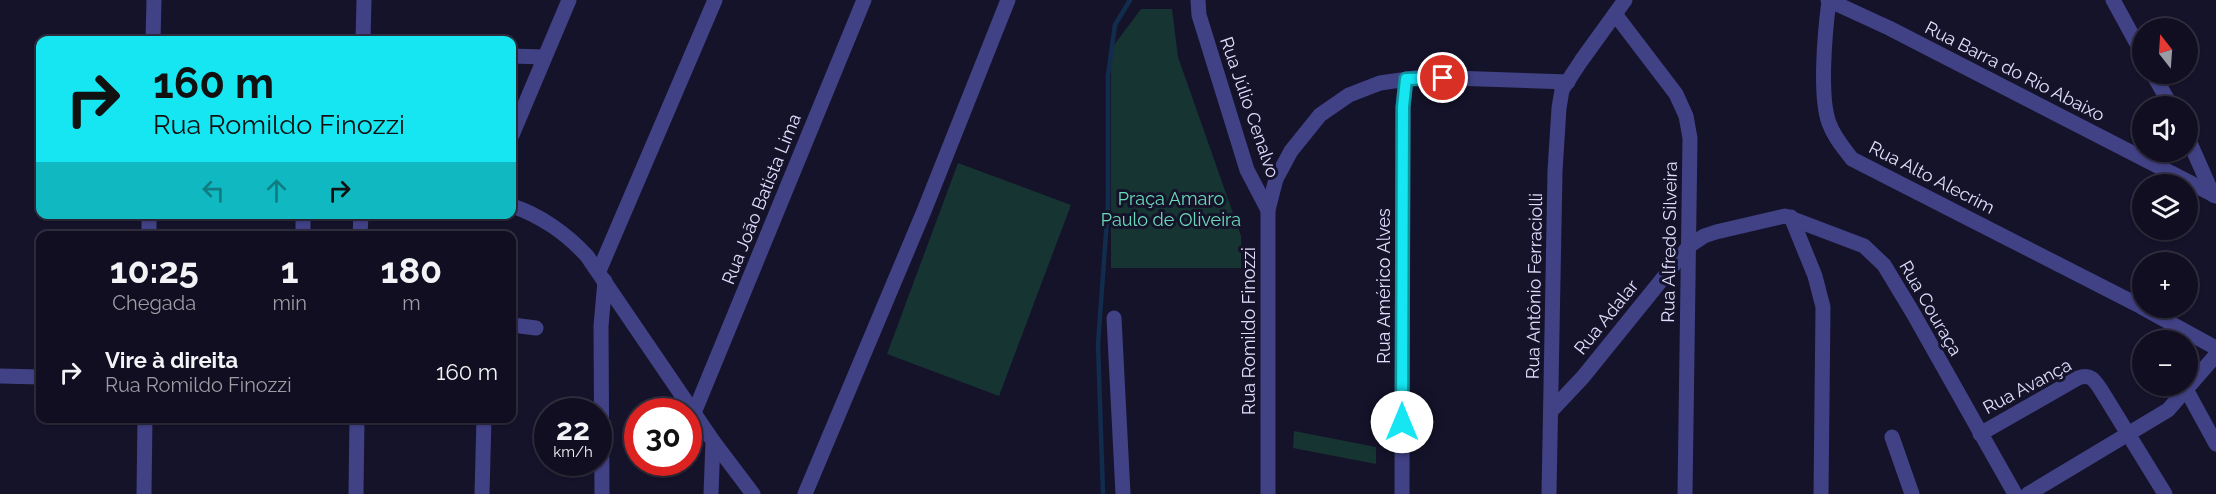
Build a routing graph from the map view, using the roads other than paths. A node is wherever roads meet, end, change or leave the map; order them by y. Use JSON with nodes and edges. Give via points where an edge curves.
{"nodes":[{"id":1,"x":154,"y":0,"type":"edge"},
{"id":2,"x":364,"y":0,"type":"edge"},
{"id":3,"x":569,"y":0,"type":"edge"},
{"id":4,"x":716,"y":0,"type":"edge"},
{"id":5,"x":864,"y":0,"type":"edge"},
{"id":6,"x":1008,"y":0,"type":"edge"},
{"id":7,"x":1625,"y":0,"type":"edge"},
{"id":8,"x":1828,"y":0,"type":"edge"},
{"id":9,"x":2112,"y":0,"type":"edge"},
{"id":10,"x":1198,"y":7,"type":"edge"},
{"id":11,"x":1615,"y":14,"type":"junction"},
{"id":12,"x":153,"y":36,"type":"edge"},
{"id":13,"x":363,"y":36,"type":"edge"},
{"id":14,"x":2132,"y":36,"type":"edge"},
{"id":15,"x":516,"y":56,"type":"edge"},
{"id":16,"x":544,"y":57,"type":"junction"},
{"id":17,"x":1406,"y":79,"type":"junction"},
{"id":18,"x":1568,"y":82,"type":"junction"},
{"id":19,"x":516,"y":125,"type":"edge"},
{"id":20,"x":2198,"y":159,"type":"edge"},
{"id":21,"x":2215,"y":195,"type":"edge"},
{"id":22,"x":516,"y":208,"type":"edge"},
{"id":23,"x":1268,"y":210,"type":"junction"},
{"id":24,"x":1791,"y":218,"type":"junction"},
{"id":25,"x":1689,"y":246,"type":"junction"},
{"id":26,"x":602,"y":276,"type":"junction"},
{"id":27,"x":2132,"y":302,"type":"edge"},
{"id":28,"x":1114,"y":318,"type":"dead end"},
{"id":29,"x":2162,"y":318,"type":"edge"},
{"id":30,"x":516,"y":326,"type":"edge"},
{"id":31,"x":536,"y":328,"type":"dead end"},
{"id":32,"x":2216,"y":348,"type":"edge"},
{"id":33,"x":2216,"y":356,"type":"edge"},
{"id":34,"x":0,"y":376,"type":"edge"},
{"id":35,"x":36,"y":377,"type":"edge"},
{"id":36,"x":2198,"y":378,"type":"edge"},
{"id":37,"x":2182,"y":396,"type":"edge"},
{"id":38,"x":2190,"y":396,"type":"edge"},
{"id":39,"x":684,"y":398,"type":"edge"},
{"id":40,"x":700,"y":398,"type":"edge"},
{"id":41,"x":1551,"y":411,"type":"junction"},
{"id":42,"x":145,"y":423,"type":"edge"},
{"id":43,"x":357,"y":423,"type":"edge"},
{"id":44,"x":484,"y":423,"type":"edge"},
{"id":45,"x":702,"y":425,"type":"edge"},
{"id":46,"x":1980,"y":434,"type":"junction"},
{"id":47,"x":2130,"y":434,"type":"junction"},
{"id":48,"x":1892,"y":437,"type":"dead end"},
{"id":49,"x":713,"y":441,"type":"junction"},
{"id":50,"x":2215,"y":442,"type":"edge"},
{"id":51,"x":144,"y":494,"type":"edge"},
{"id":52,"x":356,"y":494,"type":"edge"},
{"id":53,"x":482,"y":494,"type":"edge"},
{"id":54,"x":602,"y":494,"type":"edge"},
{"id":55,"x":711,"y":494,"type":"edge"},
{"id":56,"x":753,"y":494,"type":"edge"},
{"id":57,"x":805,"y":494,"type":"edge"},
{"id":58,"x":1123,"y":494,"type":"edge"},
{"id":59,"x":1268,"y":494,"type":"edge"},
{"id":60,"x":1402,"y":494,"type":"edge"},
{"id":61,"x":1549,"y":494,"type":"edge"},
{"id":62,"x":1685,"y":494,"type":"edge"},
{"id":63,"x":1821,"y":494,"type":"edge"},
{"id":64,"x":1912,"y":494,"type":"edge"},
{"id":65,"x":2015,"y":494,"type":"edge"},
{"id":66,"x":2028,"y":494,"type":"edge"},
{"id":67,"x":2165,"y":494,"type":"edge"}],
"edges":[{"from":1,"to":12,"type":"street"},
{"from":2,"to":13,"type":"street"},
{"from":3,"to":16,"type":"street"},
{"from":4,"to":26,"type":"street"},
{"from":5,"to":40,"type":"street","name":"Rua João Batista Lima"},
{"from":6,"to":57,"type":"street"},
{"from":7,"to":11,"type":"street","name":"Rua Antônio Ferraciolli"},
{"from":8,"to":21,"type":"street","name":"Rua Barra do Rio Abaixo"},
{"from":8,"to":27,"type":"street","name":"Rua Alto Alecrim","via":[[1824,102],[1828,122],[1852,159]]},
{"from":9,"to":14,"type":"street"},
{"from":10,"to":23,"type":"street","name":"Rua Júlio Cenalvo","via":[[1247,170]]},
{"from":11,"to":18,"type":"street","name":"Rua Antônio Ferraciolli"},
{"from":11,"to":25,"type":"street","name":"Rua Alfredo Silveira","via":[[1676,94],[1686,116],[1690,138]]},
{"from":15,"to":16,"type":"street"},
{"from":16,"to":19,"type":"street"},
{"from":17,"to":18,"type":"street","name":"Rua Romildo Finozzi"},
{"from":17,"to":23,"type":"street","name":"Rua Romildo Finozzi","via":[[1380,82],[1349,95],[1320,115],[1291,151],[1276,179]]},
{"from":17,"to":60,"type":"street","name":"Rua Américo Alves"},
{"from":18,"to":41,"type":"street","name":"Rua Antônio Ferraciolli","via":[[1562,90],[1559,108],[1555,171]]},
{"from":20,"to":21,"type":"street"},
{"from":22,"to":26,"type":"street","via":[[572,240]]},
{"from":23,"to":59,"type":"street","name":"Rua Romildo Finozzi"},
{"from":24,"to":25,"type":"street","name":"Rua Couraça","via":[[1778,216],[1716,232]]},
{"from":24,"to":46,"type":"street","name":"Rua Couraça","via":[[1864,246],[1884,265]]},
{"from":24,"to":63,"type":"street","via":[[1823,307]]},
{"from":25,"to":41,"type":"street","name":"Rua Adalar"},
{"from":25,"to":62,"type":"street","name":"Rua Alfredo Silveira"},
{"from":26,"to":39,"type":"street"},
{"from":26,"to":54,"type":"street"},
{"from":28,"to":58,"type":"street"},
{"from":29,"to":32,"type":"street","name":"Rua Alto Alecrim"},
{"from":30,"to":31,"type":"street"},
{"from":33,"to":36,"type":"street"},
{"from":34,"to":35,"type":"street"},
{"from":37,"to":47,"type":"street","via":[[2168,410]]},
{"from":38,"to":50,"type":"street"},
{"from":41,"to":61,"type":"street","name":"Rua Antônio Ferraciolli"},
{"from":42,"to":51,"type":"street"},
{"from":43,"to":52,"type":"street"},
{"from":44,"to":53,"type":"street"},
{"from":45,"to":49,"type":"street"},
{"from":46,"to":47,"type":"street","name":"Rua Avança","via":[[2084,376],[2093,378]]},
{"from":46,"to":65,"type":"street","name":"Rua Couraça"},
{"from":47,"to":66,"type":"street"},
{"from":47,"to":67,"type":"street"},
{"from":48,"to":64,"type":"street"},
{"from":49,"to":55,"type":"street"},
{"from":49,"to":56,"type":"street"}]}
